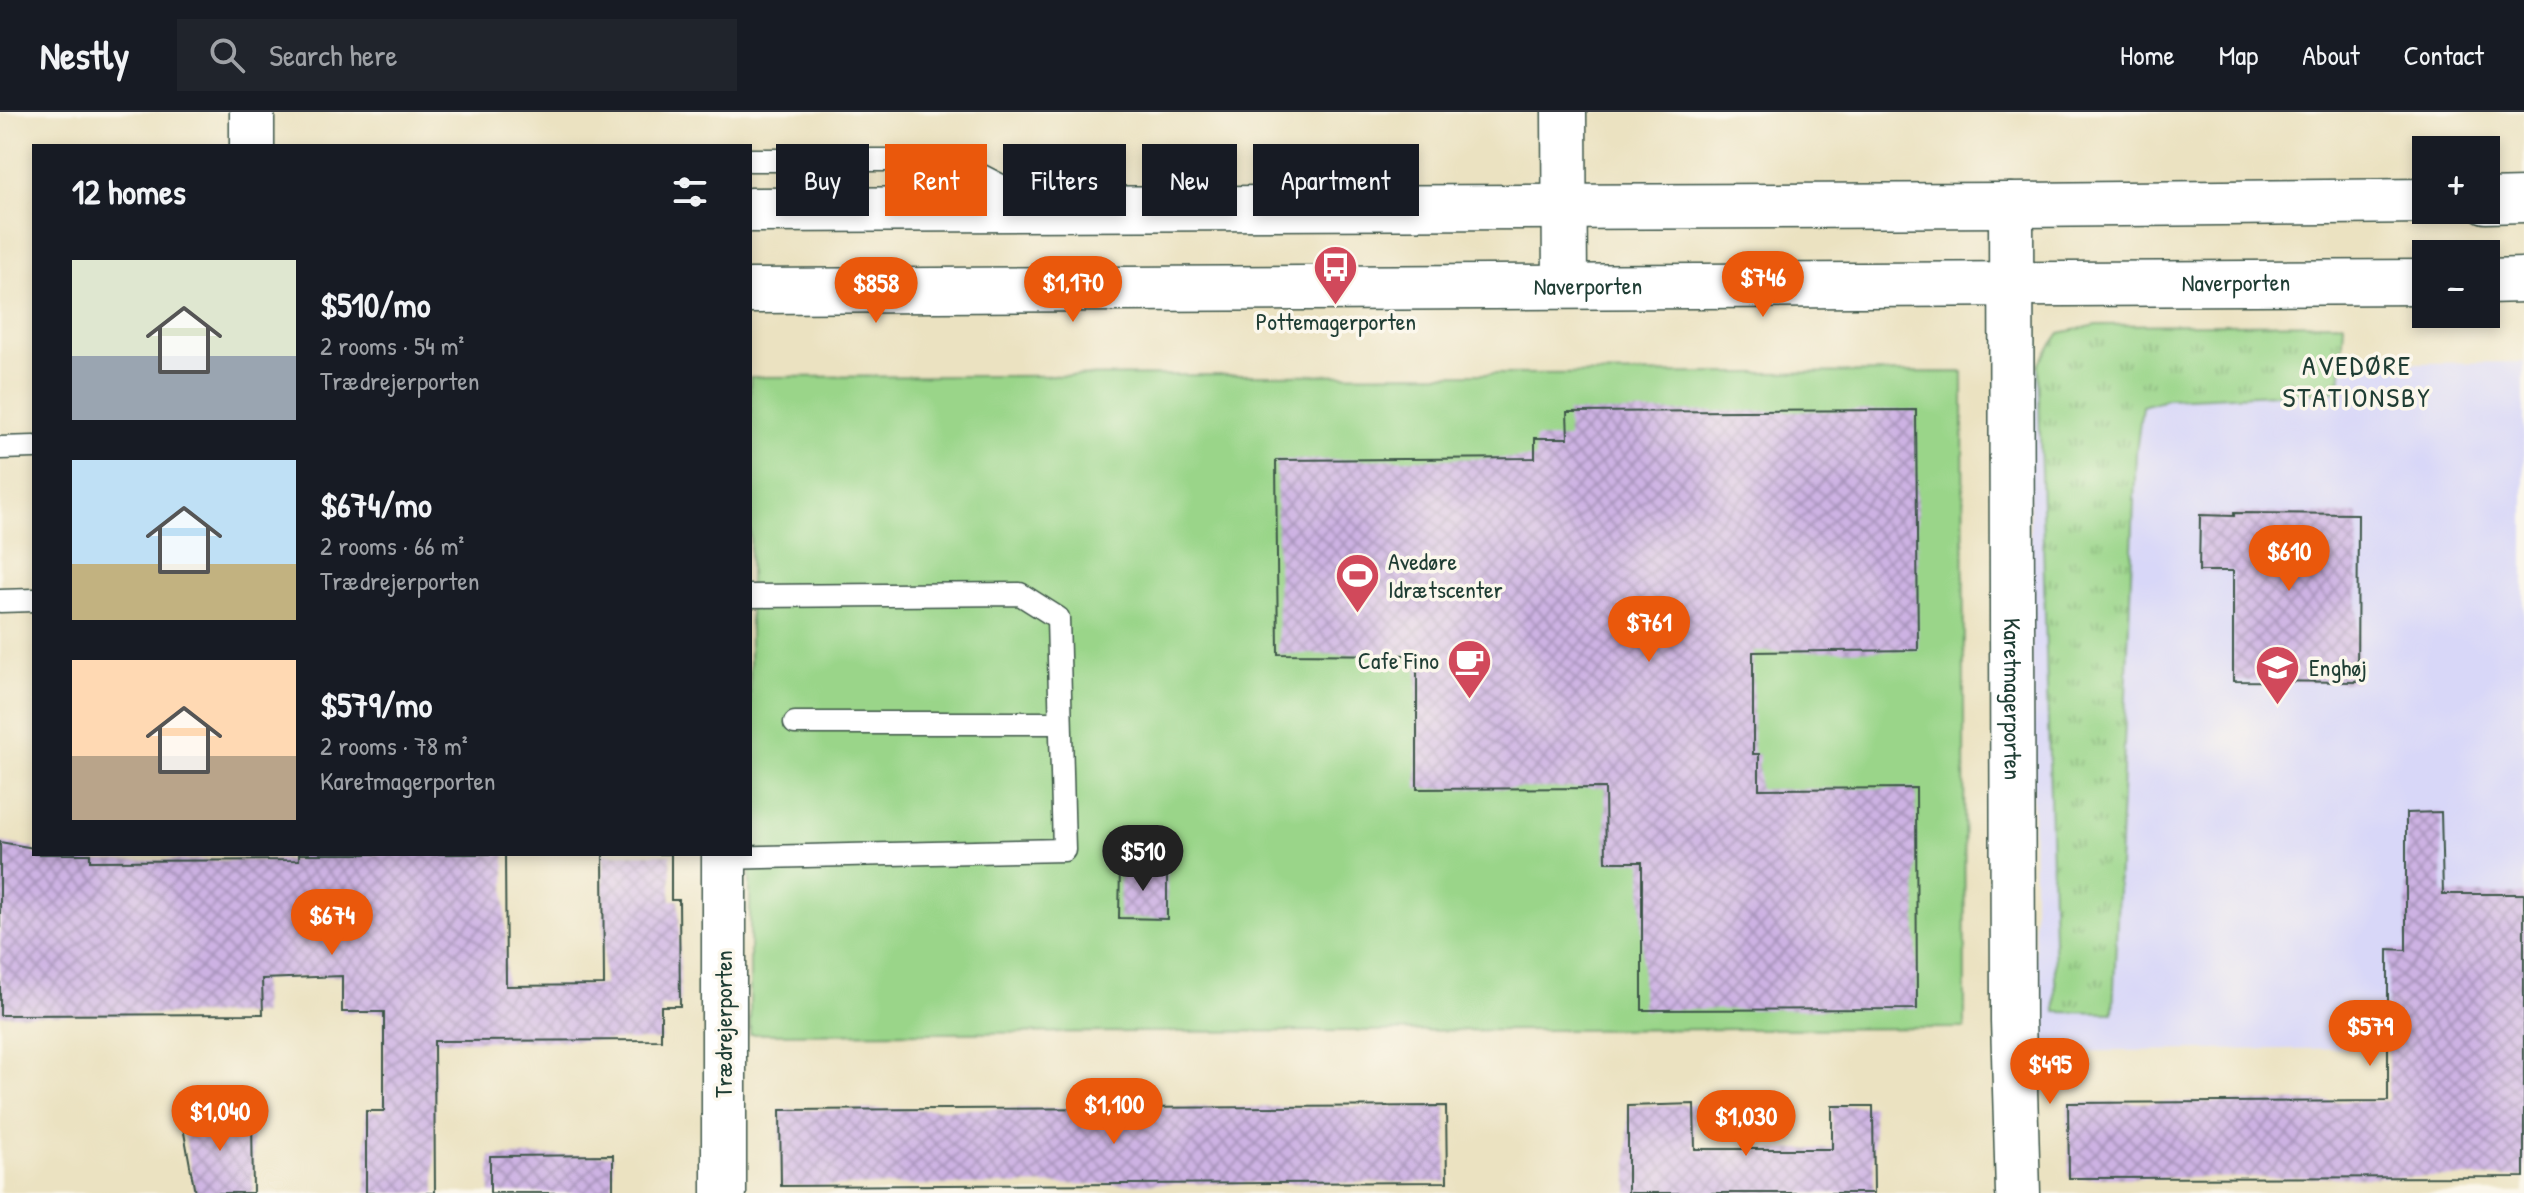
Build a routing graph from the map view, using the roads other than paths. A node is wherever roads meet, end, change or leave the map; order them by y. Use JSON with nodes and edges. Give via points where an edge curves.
{"nodes":[{"id":1,"x":1564,"y":112,"type":"edge"},
{"id":2,"x":752,"y":160,"type":"edge"},
{"id":3,"x":1003,"y":187,"type":"edge"},
{"id":4,"x":2524,"y":200,"type":"edge"},
{"id":5,"x":2412,"y":201,"type":"edge"},
{"id":6,"x":2500,"y":201,"type":"edge"},
{"id":7,"x":2011,"y":205,"type":"junction"},
{"id":8,"x":1564,"y":206,"type":"junction"},
{"id":9,"x":1003,"y":208,"type":"edge"},
{"id":10,"x":1126,"y":208,"type":"edge"},
{"id":11,"x":752,"y":210,"type":"edge"},
{"id":12,"x":2524,"y":280,"type":"edge"},
{"id":13,"x":2500,"y":281,"type":"edge"},
{"id":14,"x":2412,"y":282,"type":"edge"},
{"id":15,"x":2013,"y":284,"type":"junction"},
{"id":16,"x":1565,"y":286,"type":"junction"},
{"id":17,"x":752,"y":291,"type":"edge"},
{"id":18,"x":32,"y":447,"type":"edge"},
{"id":19,"x":0,"y":448,"type":"edge"},
{"id":20,"x":752,"y":596,"type":"edge"},
{"id":21,"x":32,"y":600,"type":"edge"},
{"id":22,"x":0,"y":601,"type":"edge"},
{"id":23,"x":795,"y":723,"type":"dead end"},
{"id":24,"x":1060,"y":723,"type":"junction"},
{"id":25,"x":724,"y":856,"type":"edge"},
{"id":26,"x":752,"y":856,"type":"edge"},
{"id":27,"x":724,"y":1193,"type":"edge"},
{"id":28,"x":2018,"y":1193,"type":"edge"}],
"edges":[{"from":1,"to":8,"type":"street"},
{"from":2,"to":3,"type":"lane","via":[[891,160],[972,171]]},
{"from":4,"to":6,"type":"street"},
{"from":5,"to":7,"type":"street"},
{"from":7,"to":8,"type":"street"},
{"from":7,"to":15,"type":"street","name":"Karetmagerporten"},
{"from":8,"to":10,"type":"street"},
{"from":8,"to":16,"type":"street"},
{"from":9,"to":11,"type":"street"},
{"from":12,"to":13,"type":"street"},
{"from":14,"to":15,"type":"street","name":"Naverporten"},
{"from":15,"to":16,"type":"street","name":"Naverporten"},
{"from":15,"to":28,"type":"street","name":"Karetmagerporten","via":[[2013,1020]]},
{"from":16,"to":17,"type":"street","name":"Naverporten"},
{"from":18,"to":19,"type":"lane"},
{"from":20,"to":24,"type":"lane","via":[[1020,594],[1058,618]]},
{"from":21,"to":22,"type":"lane"},
{"from":23,"to":24,"type":"lane"},
{"from":24,"to":26,"type":"lane","via":[[1064,850]]},
{"from":25,"to":27,"type":"street","name":"Trædrejerporten"}]}
